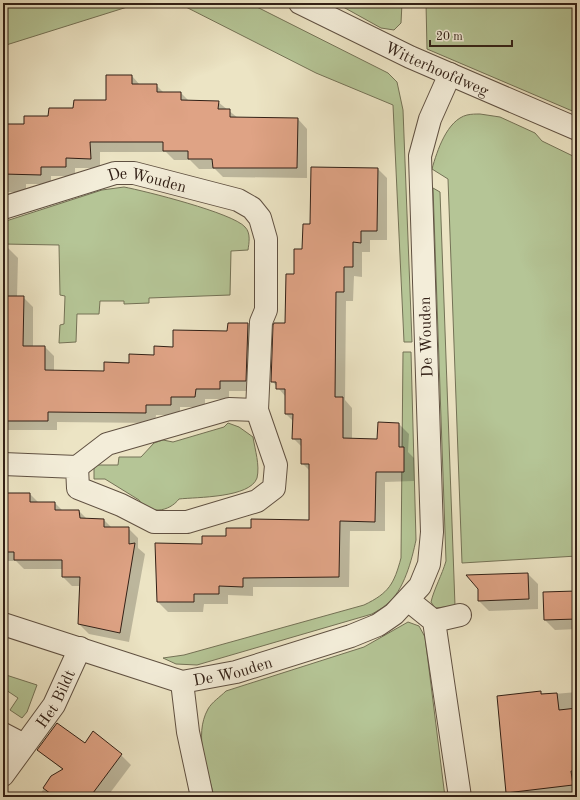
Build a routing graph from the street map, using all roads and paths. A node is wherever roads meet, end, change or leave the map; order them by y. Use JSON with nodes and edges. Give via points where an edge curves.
{"nodes":[{"id":1,"x":300,"y":3,"type":"edge"},
{"id":2,"x":450,"y":74,"type":"junction"},
{"id":3,"x":577,"y":129,"type":"edge"},
{"id":4,"x":3,"y":208,"type":"edge"},
{"id":5,"x":257,"y":410,"type":"junction"},
{"id":6,"x":3,"y":464,"type":"edge"},
{"id":7,"x":77,"y":467,"type":"junction"},
{"id":8,"x":408,"y":600,"type":"junction"},
{"id":9,"x":460,"y":615,"type":"dead end"},
{"id":10,"x":434,"y":621,"type":"junction"},
{"id":11,"x":3,"y":624,"type":"edge"},
{"id":12,"x":80,"y":648,"type":"junction"},
{"id":13,"x":182,"y":682,"type":"junction"},
{"id":14,"x":3,"y":734,"type":"edge"},
{"id":15,"x":24,"y":745,"type":"junction"},
{"id":16,"x":3,"y":775,"type":"edge"},
{"id":17,"x":202,"y":797,"type":"edge"},
{"id":18,"x":460,"y":797,"type":"edge"}],
"edges":[{"from":1,"to":2,"type":"street","name":"Witterhoofdweg"},
{"from":2,"to":3,"type":"street","name":"Witterhoofdweg"},
{"from":2,"to":8,"type":"street","name":"De Wouden","via":[[430,119],[420,156],[432,532],[429,564],[420,586]]},
{"from":4,"to":5,"type":"street","name":"De Wouden","via":[[115,174],[134,173],[238,200],[252,208],[260,218],[266,238],[266,310],[261,322]]},
{"from":5,"to":7,"type":"street","via":[[229,409],[107,444]]},
{"from":5,"to":7,"type":"street","name":"De Wouden","via":[[276,465],[274,488],[257,501],[187,522],[154,522],[121,505],[78,488]]},
{"from":6,"to":7,"type":"street"},
{"from":8,"to":10,"type":"street"},
{"from":8,"to":13,"type":"street","name":"De Wouden","via":[[394,614],[351,636],[236,672]]},
{"from":9,"to":10,"type":"street"},
{"from":10,"to":18,"type":"street"},
{"from":11,"to":12,"type":"street","name":"De Wouden"},
{"from":12,"to":13,"type":"street","name":"De Wouden"},
{"from":12,"to":15,"type":"street","name":"Het Bildt","via":[[54,705]]},
{"from":13,"to":17,"type":"street","via":[[188,732]]},
{"from":14,"to":15,"type":"street"},
{"from":15,"to":16,"type":"street","name":"Het Bildt"}]}
